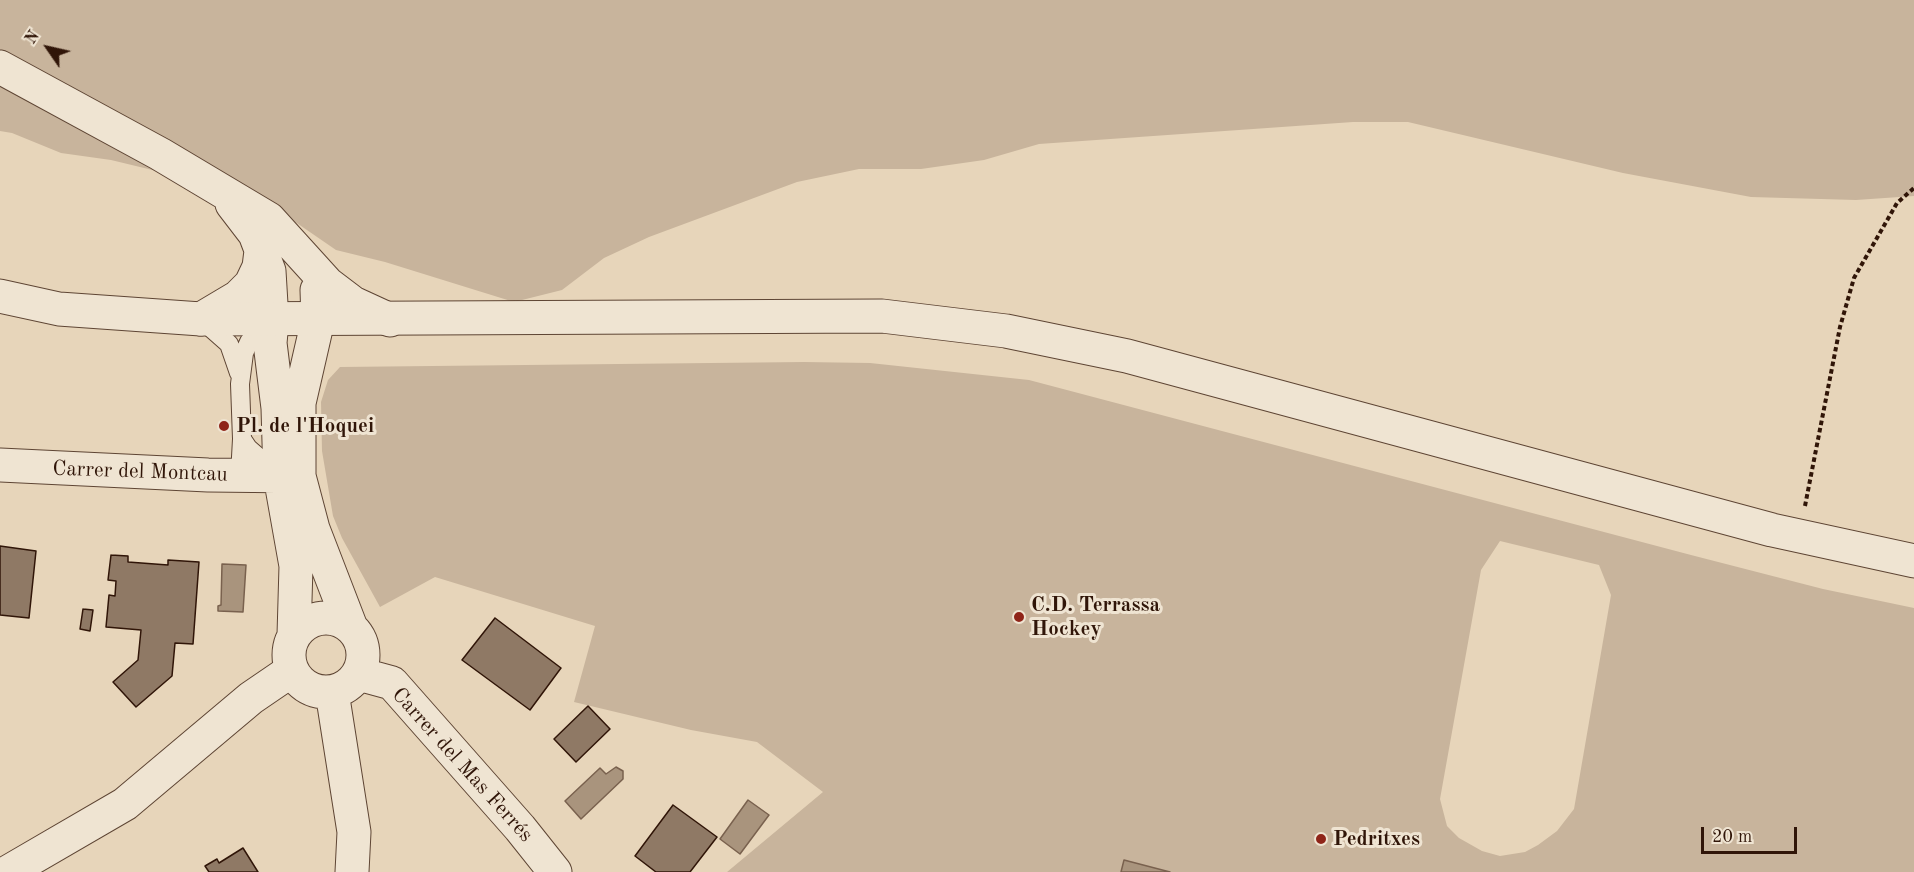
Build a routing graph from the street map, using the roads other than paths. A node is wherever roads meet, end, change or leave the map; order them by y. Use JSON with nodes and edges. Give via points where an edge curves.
{"nodes":[{"id":1,"x":0,"y":67,"type":"edge"},
{"id":2,"x":222,"y":191,"type":"junction"},
{"id":3,"x":261,"y":251,"type":"junction"},
{"id":4,"x":298,"y":251,"type":"junction"},
{"id":5,"x":0,"y":296,"type":"edge"},
{"id":6,"x":201,"y":320,"type":"junction"},
{"id":7,"x":318,"y":320,"type":"junction"},
{"id":8,"x":391,"y":320,"type":"junction"},
{"id":9,"x":272,"y":321,"type":"junction"},
{"id":10,"x":240,"y":384,"type":"junction"},
{"id":11,"x":242,"y":439,"type":"junction"},
{"id":12,"x":0,"y":465,"type":"edge"},
{"id":13,"x":240,"y":475,"type":"junction"},
{"id":14,"x":290,"y":476,"type":"junction"},
{"id":15,"x":1914,"y":561,"type":"edge"},
{"id":16,"x":350,"y":625,"type":"junction"},
{"id":17,"x":294,"y":635,"type":"junction"},
{"id":18,"x":292,"y":670,"type":"junction"},
{"id":19,"x":346,"y":683,"type":"junction"},
{"id":20,"x":8,"y":872,"type":"edge"},
{"id":21,"x":352,"y":872,"type":"edge"},
{"id":22,"x":555,"y":872,"type":"edge"}],
"edges":[{"from":1,"to":2,"type":"street"},
{"from":2,"to":3,"type":"street","via":[[255,234]]},
{"from":2,"to":4,"type":"street","via":[[269,219]]},
{"from":3,"to":6,"type":"street","via":[[251,284]]},
{"from":3,"to":9,"type":"street","via":[[269,271]]},
{"from":4,"to":7,"type":"street","via":[[316,282]]},
{"from":4,"to":8,"type":"street","via":[[328,284],[353,303],[370,314]]},
{"from":5,"to":6,"type":"street","via":[[59,309]]},
{"from":6,"to":9,"type":"street"},
{"from":6,"to":10,"type":"lane","via":[[229,344]]},
{"from":7,"to":8,"type":"street"},
{"from":7,"to":9,"type":"street"},
{"from":7,"to":14,"type":"street","via":[[298,403]]},
{"from":8,"to":15,"type":"street","via":[[882,316],[1006,331],[1127,356],[1761,527]]},
{"from":9,"to":10,"type":"lane","via":[[249,342]]},
{"from":9,"to":14,"type":"street","via":[[270,343]]},
{"from":10,"to":11,"type":"lane"},
{"from":11,"to":13,"type":"lane"},
{"from":11,"to":14,"type":"lane","via":[[248,448]]},
{"from":12,"to":13,"type":"street","name":"Carrer del Montcau"},
{"from":13,"to":14,"type":"street","name":"Carrer del Montcau"},
{"from":14,"to":16,"type":"street"},
{"from":14,"to":17,"type":"street","via":[[296,566]]},
{"from":16,"to":17,"type":"street","via":[[338,618],[322,617],[308,621]]},
{"from":16,"to":19,"type":"street","via":[[364,647],[364,661]]},
{"from":17,"to":18,"type":"street","via":[[289,647]]},
{"from":18,"to":19,"type":"street","via":[[304,685],[317,691]]},
{"from":18,"to":20,"type":"street","via":[[251,698],[125,804]]},
{"from":19,"to":21,"type":"street","via":[[354,832]]},
{"from":19,"to":22,"type":"street","name":"Carrer del Mas Ferrés","via":[[392,683]]}]}
